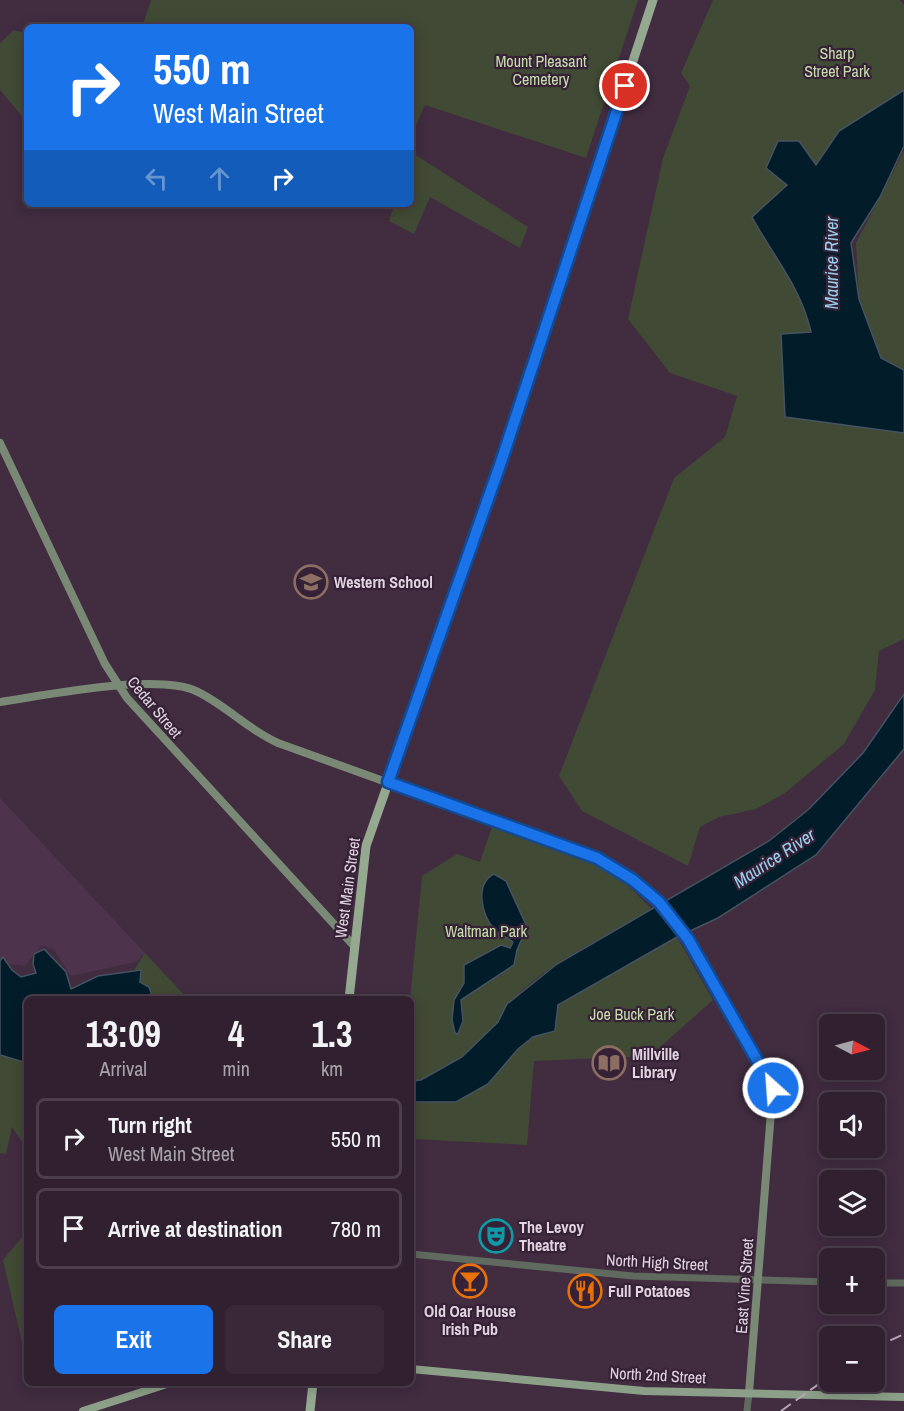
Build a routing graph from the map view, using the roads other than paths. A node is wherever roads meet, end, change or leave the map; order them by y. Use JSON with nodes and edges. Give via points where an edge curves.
{"nodes":[{"id":1,"x":653,"y":0,"type":"edge"},
{"id":2,"x":0,"y":442,"type":"edge"},
{"id":3,"x":119,"y":686,"type":"junction"},
{"id":4,"x":0,"y":702,"type":"edge"},
{"id":5,"x":388,"y":782,"type":"junction"},
{"id":6,"x":354,"y":946,"type":"junction"},
{"id":7,"x":349,"y":996,"type":"edge"},
{"id":8,"x":414,"y":1254,"type":"edge"},
{"id":9,"x":758,"y":1280,"type":"junction"},
{"id":10,"x":819,"y":1282,"type":"edge"},
{"id":11,"x":885,"y":1283,"type":"edge"},
{"id":12,"x":904,"y":1283,"type":"edge"},
{"id":13,"x":414,"y":1369,"type":"edge"},
{"id":14,"x":161,"y":1386,"type":"edge"},
{"id":15,"x":313,"y":1386,"type":"edge"},
{"id":16,"x":749,"y":1393,"type":"junction"},
{"id":17,"x":904,"y":1397,"type":"edge"},
{"id":18,"x":83,"y":1411,"type":"edge"},
{"id":19,"x":310,"y":1411,"type":"edge"},
{"id":20,"x":747,"y":1411,"type":"edge"}],
"edges":[{"from":1,"to":5,"type":"highway","name":"West Main Street","via":[[501,462]]},
{"from":2,"to":3,"type":"main road","name":"Cedar Street"},
{"from":3,"to":4,"type":"main road"},
{"from":3,"to":5,"type":"main road","via":[[158,683],[185,687],[266,737]]},
{"from":3,"to":6,"type":"main road","name":"Cedar Street"},
{"from":5,"to":6,"type":"highway","name":"West Main Street","via":[[364,855]]},
{"from":5,"to":9,"type":"main road","name":"East Vine Street","via":[[597,858],[659,902],[688,939],[773,1088]]},
{"from":6,"to":7,"type":"highway","name":"West Main Street"},
{"from":8,"to":9,"type":"street","name":"North High Street","via":[[633,1276]]},
{"from":9,"to":10,"type":"street","name":"North High Street"},
{"from":9,"to":16,"type":"main road","name":"East Vine Street"},
{"from":11,"to":12,"type":"street"},
{"from":13,"to":16,"type":"main road","name":"North 2nd Street","via":[[644,1391]]},
{"from":14,"to":18,"type":"main road"},
{"from":15,"to":19,"type":"highway"},
{"from":16,"to":17,"type":"main road","name":"North 2nd Street"},
{"from":16,"to":20,"type":"street","name":"East Vine Street"}]}
